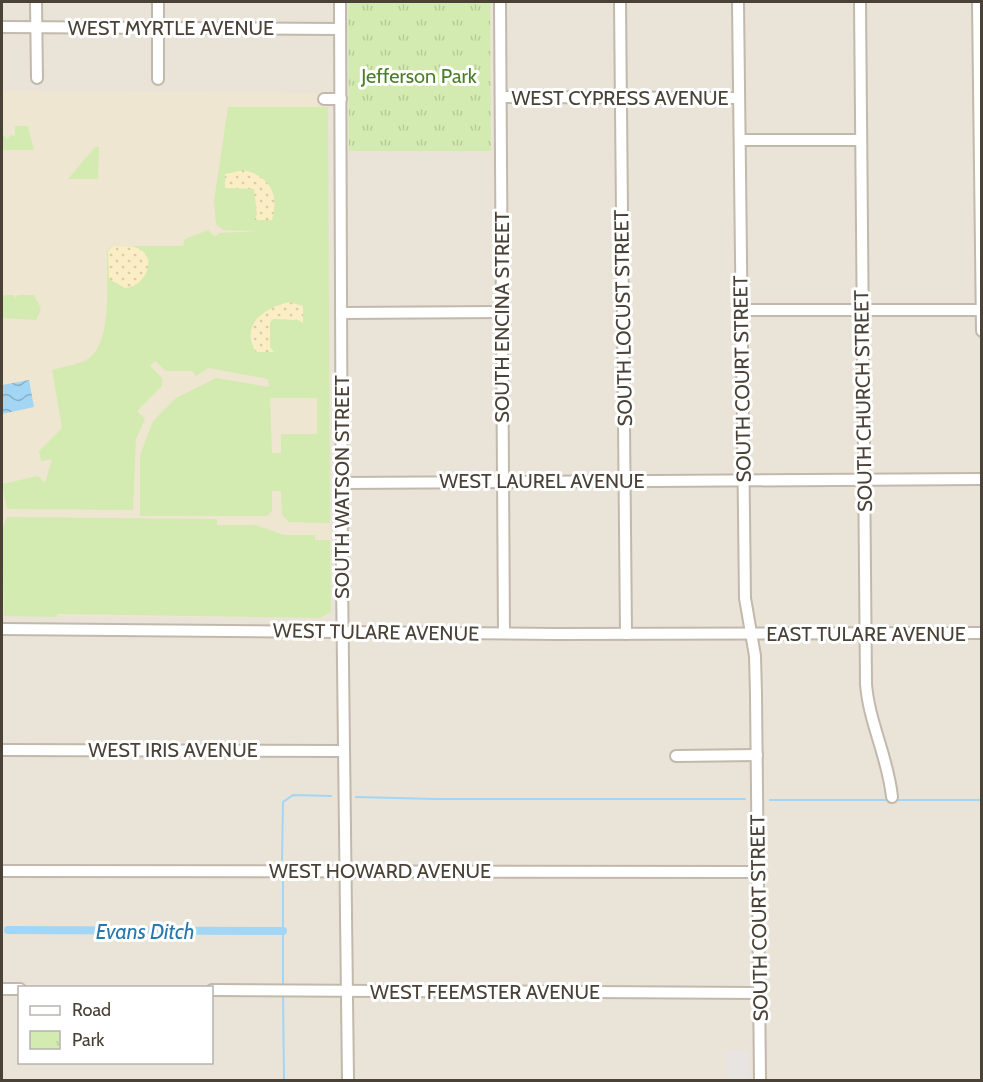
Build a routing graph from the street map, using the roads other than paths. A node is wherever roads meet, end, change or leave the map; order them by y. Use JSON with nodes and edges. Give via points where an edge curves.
{"nodes":[{"id":1,"x":36,"y":2,"type":"edge"},
{"id":2,"x":158,"y":2,"type":"edge"},
{"id":3,"x":340,"y":2,"type":"edge"},
{"id":4,"x":500,"y":2,"type":"edge"},
{"id":5,"x":620,"y":2,"type":"edge"},
{"id":6,"x":738,"y":2,"type":"edge"},
{"id":7,"x":860,"y":2,"type":"edge"},
{"id":8,"x":978,"y":2,"type":"edge"},
{"id":9,"x":2,"y":27,"type":"edge"},
{"id":10,"x":37,"y":27,"type":"junction"},
{"id":11,"x":158,"y":27,"type":"junction"},
{"id":12,"x":340,"y":29,"type":"junction"},
{"id":13,"x":37,"y":78,"type":"dead end"},
{"id":14,"x":158,"y":79,"type":"dead end"},
{"id":15,"x":501,"y":97,"type":"junction"},
{"id":16,"x":621,"y":98,"type":"junction"},
{"id":17,"x":739,"y":98,"type":"junction"},
{"id":18,"x":324,"y":99,"type":"dead end"},
{"id":19,"x":341,"y":99,"type":"junction"},
{"id":20,"x":740,"y":140,"type":"junction"},
{"id":21,"x":860,"y":140,"type":"junction"},
{"id":22,"x":862,"y":309,"type":"junction"},
{"id":23,"x":741,"y":310,"type":"junction"},
{"id":24,"x":981,"y":310,"type":"edge"},
{"id":25,"x":503,"y":312,"type":"junction"},
{"id":26,"x":341,"y":313,"type":"junction"},
{"id":27,"x":981,"y":331,"type":"edge"},
{"id":28,"x":981,"y":479,"type":"edge"},
{"id":29,"x":503,"y":480,"type":"junction"},
{"id":30,"x":624,"y":480,"type":"junction"},
{"id":31,"x":743,"y":480,"type":"junction"},
{"id":32,"x":864,"y":480,"type":"junction"},
{"id":33,"x":342,"y":483,"type":"junction"},
{"id":34,"x":2,"y":629,"type":"edge"},
{"id":35,"x":343,"y":631,"type":"junction"},
{"id":36,"x":504,"y":633,"type":"junction"},
{"id":37,"x":865,"y":633,"type":"junction"},
{"id":38,"x":981,"y":633,"type":"edge"},
{"id":39,"x":626,"y":634,"type":"junction"},
{"id":40,"x":751,"y":634,"type":"junction"},
{"id":41,"x":2,"y":750,"type":"edge"},
{"id":42,"x":344,"y":751,"type":"junction"},
{"id":43,"x":757,"y":755,"type":"junction"},
{"id":44,"x":676,"y":756,"type":"dead end"},
{"id":45,"x":892,"y":796,"type":"dead end"},
{"id":46,"x":346,"y":870,"type":"junction"},
{"id":47,"x":2,"y":871,"type":"edge"},
{"id":48,"x":758,"y":872,"type":"junction"},
{"id":49,"x":2,"y":989,"type":"edge"},
{"id":50,"x":18,"y":989,"type":"edge"},
{"id":51,"x":213,"y":990,"type":"edge"},
{"id":52,"x":346,"y":991,"type":"junction"},
{"id":53,"x":759,"y":993,"type":"junction"},
{"id":54,"x":348,"y":1080,"type":"edge"},
{"id":55,"x":760,"y":1080,"type":"edge"}],
"edges":[{"from":1,"to":10,"type":"street"},
{"from":2,"to":11,"type":"street"},
{"from":3,"to":12,"type":"street","name":"SOUTH WATSON STREET"},
{"from":4,"to":15,"type":"street","name":"SOUTH ENCINA STREET"},
{"from":5,"to":16,"type":"street","name":"SOUTH LOCUST STREET"},
{"from":6,"to":17,"type":"street","name":"SOUTH COURT STREET"},
{"from":7,"to":21,"type":"street","name":"SOUTH CHURCH STREET"},
{"from":8,"to":24,"type":"street"},
{"from":9,"to":10,"type":"street","name":"WEST MYRTLE AVENUE"},
{"from":10,"to":11,"type":"street","name":"WEST MYRTLE AVENUE"},
{"from":10,"to":13,"type":"street"},
{"from":11,"to":12,"type":"street","name":"WEST MYRTLE AVENUE"},
{"from":11,"to":14,"type":"street"},
{"from":12,"to":19,"type":"street","name":"SOUTH WATSON STREET"},
{"from":15,"to":16,"type":"street","name":"WEST CYPRESS AVENUE"},
{"from":15,"to":25,"type":"street","name":"SOUTH ENCINA STREET"},
{"from":16,"to":17,"type":"street","name":"WEST CYPRESS AVENUE"},
{"from":16,"to":30,"type":"street","name":"SOUTH LOCUST STREET"},
{"from":17,"to":20,"type":"street","name":"SOUTH COURT STREET"},
{"from":18,"to":19,"type":"street"},
{"from":19,"to":26,"type":"street","name":"SOUTH WATSON STREET"},
{"from":20,"to":21,"type":"street"},
{"from":20,"to":23,"type":"street","name":"SOUTH COURT STREET"},
{"from":21,"to":22,"type":"street","name":"SOUTH CHURCH STREET"},
{"from":22,"to":23,"type":"street"},
{"from":22,"to":24,"type":"street"},
{"from":22,"to":32,"type":"street","name":"SOUTH CHURCH STREET"},
{"from":23,"to":31,"type":"street","name":"SOUTH COURT STREET"},
{"from":24,"to":27,"type":"street"},
{"from":25,"to":26,"type":"street"},
{"from":25,"to":29,"type":"street","name":"SOUTH ENCINA STREET"},
{"from":26,"to":33,"type":"street","name":"SOUTH WATSON STREET"},
{"from":28,"to":32,"type":"street","name":"WEST LAUREL AVENUE"},
{"from":29,"to":30,"type":"street","name":"WEST LAUREL AVENUE"},
{"from":29,"to":33,"type":"street","name":"WEST LAUREL AVENUE"},
{"from":29,"to":36,"type":"street","name":"SOUTH ENCINA STREET"},
{"from":30,"to":31,"type":"street","name":"WEST LAUREL AVENUE"},
{"from":30,"to":39,"type":"street","name":"SOUTH LOCUST STREET"},
{"from":31,"to":32,"type":"street","name":"WEST LAUREL AVENUE"},
{"from":31,"to":40,"type":"street","name":"SOUTH COURT STREET","via":[[745,598]]},
{"from":32,"to":37,"type":"street","name":"SOUTH CHURCH STREET"},
{"from":33,"to":35,"type":"street","name":"SOUTH WATSON STREET"},
{"from":34,"to":35,"type":"street","name":"WEST TULARE AVENUE"},
{"from":35,"to":36,"type":"street","name":"WEST TULARE AVENUE"},
{"from":35,"to":42,"type":"street","name":"SOUTH WATSON STREET"},
{"from":36,"to":39,"type":"street","name":"WEST TULARE AVENUE"},
{"from":37,"to":38,"type":"street","name":"EAST TULARE AVENUE"},
{"from":37,"to":40,"type":"street","name":"EAST TULARE AVENUE"},
{"from":37,"to":45,"type":"street","name":"SOUTH CHURCH STREET","via":[[867,705],[886,758]]},
{"from":39,"to":40,"type":"street","name":"WEST TULARE AVENUE"},
{"from":40,"to":43,"type":"street","name":"SOUTH COURT STREET"},
{"from":41,"to":42,"type":"street","name":"WEST IRIS AVENUE"},
{"from":42,"to":46,"type":"street","name":"SOUTH WATSON STREET"},
{"from":43,"to":44,"type":"street"},
{"from":43,"to":48,"type":"street","name":"SOUTH COURT STREET"},
{"from":46,"to":47,"type":"street","name":"WEST HOWARD AVENUE"},
{"from":46,"to":48,"type":"street","name":"WEST HOWARD AVENUE"},
{"from":46,"to":52,"type":"street","name":"SOUTH WATSON STREET"},
{"from":48,"to":53,"type":"street","name":"SOUTH COURT STREET"},
{"from":49,"to":50,"type":"street"},
{"from":51,"to":52,"type":"street","name":"WEST FEEMSTER AVENUE"},
{"from":52,"to":53,"type":"street","name":"WEST FEEMSTER AVENUE"},
{"from":52,"to":54,"type":"street","name":"SOUTH WATSON STREET"},
{"from":53,"to":55,"type":"street","name":"SOUTH COURT STREET"}]}
